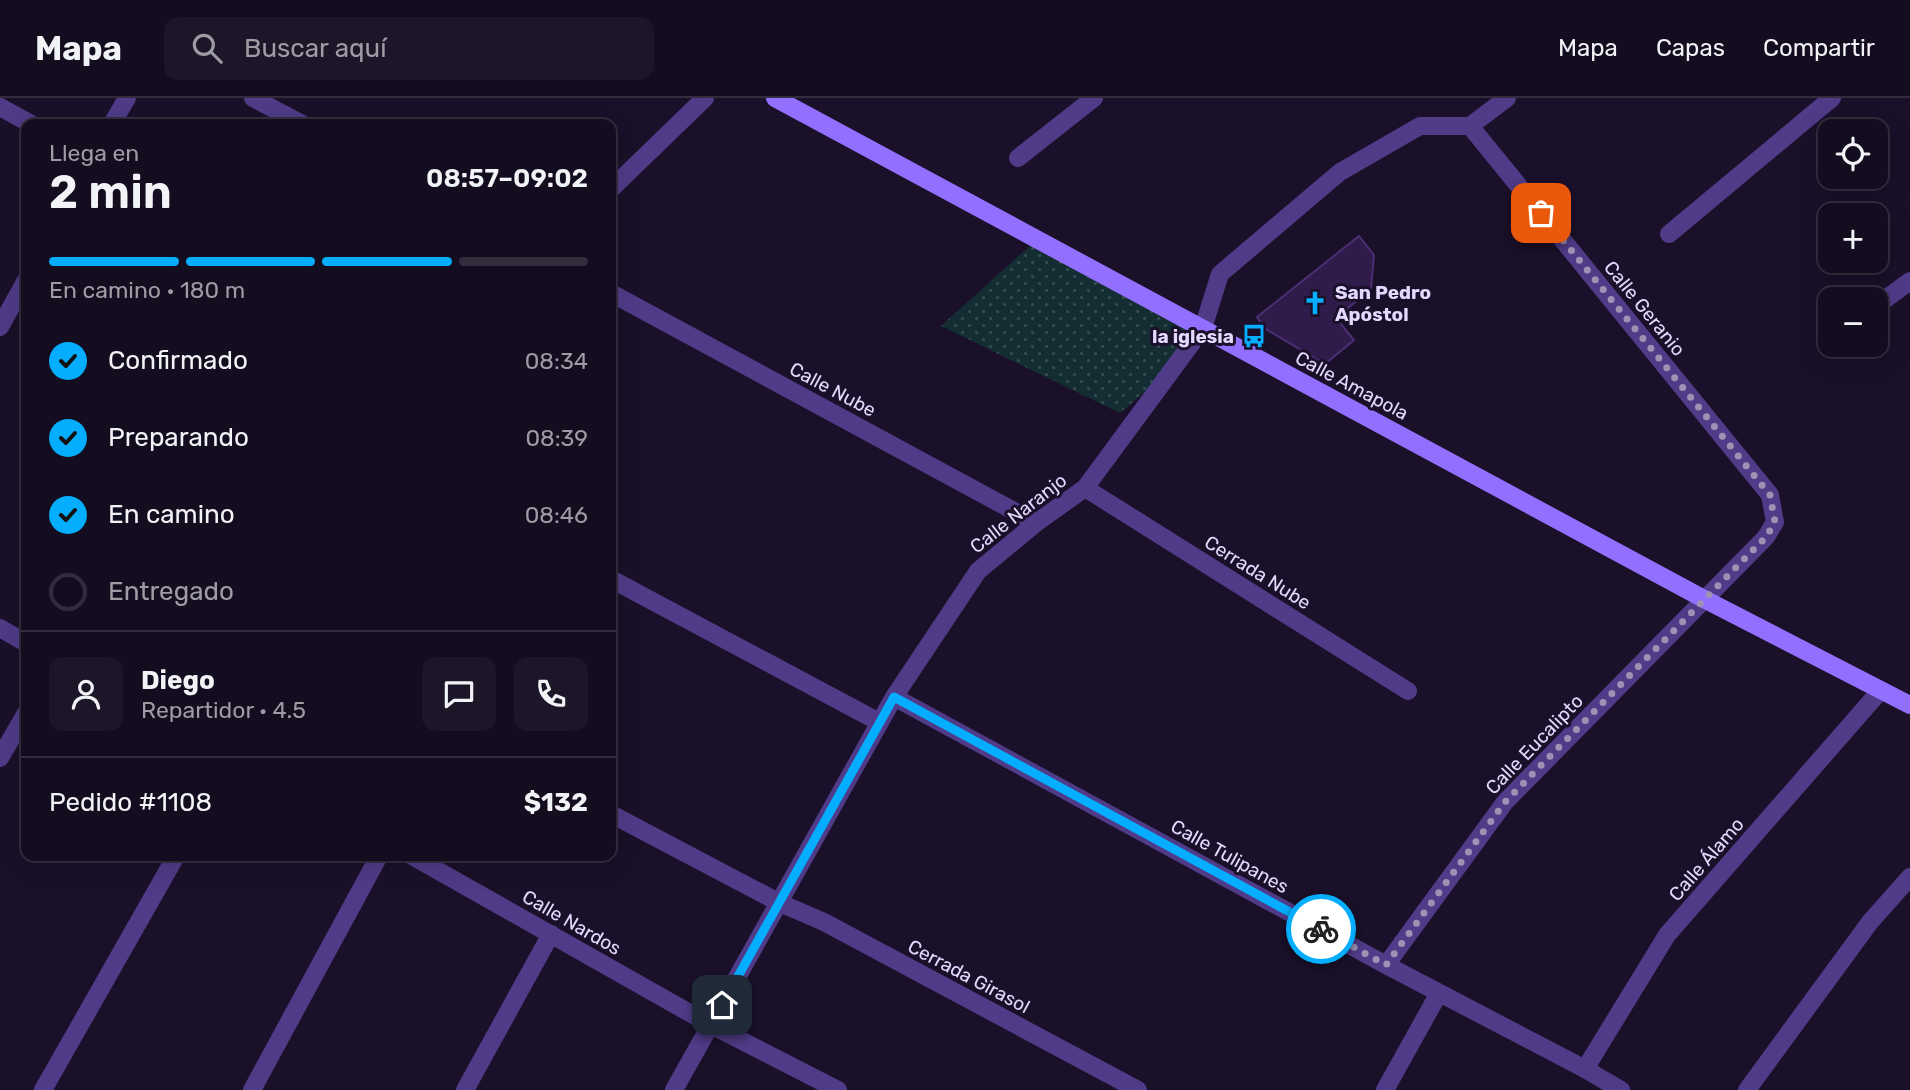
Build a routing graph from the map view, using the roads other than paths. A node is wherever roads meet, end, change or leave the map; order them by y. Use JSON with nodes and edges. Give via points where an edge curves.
{"nodes":[{"id":1,"x":127,"y":98,"type":"edge"},
{"id":2,"x":253,"y":98,"type":"edge"},
{"id":3,"x":705,"y":98,"type":"edge"},
{"id":4,"x":775,"y":98,"type":"edge"},
{"id":5,"x":1094,"y":98,"type":"edge"},
{"id":6,"x":1507,"y":98,"type":"edge"},
{"id":7,"x":1832,"y":98,"type":"edge"},
{"id":8,"x":0,"y":107,"type":"edge"},
{"id":9,"x":22,"y":119,"type":"edge"},
{"id":10,"x":115,"y":119,"type":"edge"},
{"id":11,"x":293,"y":119,"type":"edge"},
{"id":12,"x":1471,"y":126,"type":"junction"},
{"id":13,"x":1018,"y":158,"type":"dead end"},
{"id":14,"x":616,"y":184,"type":"edge"},
{"id":15,"x":1669,"y":234,"type":"dead end"},
{"id":16,"x":1910,"y":281,"type":"edge"},
{"id":17,"x":21,"y":288,"type":"edge"},
{"id":18,"x":616,"y":296,"type":"edge"},
{"id":19,"x":1888,"y":297,"type":"edge"},
{"id":20,"x":0,"y":327,"type":"edge"},
{"id":21,"x":1203,"y":328,"type":"junction"},
{"id":22,"x":1085,"y":488,"type":"junction"},
{"id":23,"x":1775,"y":522,"type":"joint"},
{"id":24,"x":1036,"y":523,"type":"junction"},
{"id":25,"x":616,"y":582,"type":"edge"},
{"id":26,"x":1704,"y":599,"type":"junction"},
{"id":27,"x":0,"y":628,"type":"edge"},
{"id":28,"x":21,"y":640,"type":"edge"},
{"id":29,"x":1408,"y":691,"type":"dead end"},
{"id":30,"x":1880,"y":691,"type":"junction"},
{"id":31,"x":894,"y":697,"type":"junction"},
{"id":32,"x":1909,"y":703,"type":"edge"},
{"id":33,"x":21,"y":722,"type":"edge"},
{"id":34,"x":880,"y":722,"type":"junction"},
{"id":35,"x":0,"y":758,"type":"edge"},
{"id":36,"x":616,"y":817,"type":"edge"},
{"id":37,"x":173,"y":861,"type":"edge"},
{"id":38,"x":376,"y":861,"type":"edge"},
{"id":39,"x":421,"y":861,"type":"edge"},
{"id":40,"x":1910,"y":877,"type":"edge"},
{"id":41,"x":780,"y":903,"type":"junction"},
{"id":42,"x":551,"y":934,"type":"junction"},
{"id":43,"x":1386,"y":965,"type":"junction"},
{"id":44,"x":1439,"y":993,"type":"junction"},
{"id":45,"x":711,"y":1025,"type":"junction"},
{"id":46,"x":1585,"y":1069,"type":"junction"},
{"id":47,"x":43,"y":1090,"type":"edge"},
{"id":48,"x":252,"y":1090,"type":"edge"},
{"id":49,"x":464,"y":1090,"type":"edge"},
{"id":50,"x":674,"y":1090,"type":"edge"},
{"id":51,"x":838,"y":1090,"type":"edge"},
{"id":52,"x":1138,"y":1090,"type":"edge"},
{"id":53,"x":1385,"y":1090,"type":"edge"},
{"id":54,"x":1621,"y":1090,"type":"edge"},
{"id":55,"x":1747,"y":1090,"type":"edge"}],
"edges":[{"from":1,"to":10,"type":"street"},
{"from":2,"to":11,"type":"street"},
{"from":3,"to":14,"type":"street"},
{"from":4,"to":21,"type":"street","name":"Calle Amapola"},
{"from":5,"to":13,"type":"street"},
{"from":6,"to":12,"type":"street"},
{"from":7,"to":15,"type":"street"},
{"from":8,"to":9,"type":"street"},
{"from":12,"to":21,"type":"street","name":"Calle Naranjo","via":[[1420,126],[1340,172],[1220,275]]},
{"from":12,"to":23,"type":"street","name":"Calle Geranio","via":[[1770,495]]},
{"from":16,"to":19,"type":"street"},
{"from":17,"to":20,"type":"street"},
{"from":18,"to":24,"type":"street","name":"Calle Nube"},
{"from":21,"to":22,"type":"street","name":"Calle Naranjo"},
{"from":21,"to":26,"type":"street","name":"Calle Amapola"},
{"from":22,"to":24,"type":"street","name":"Calle Naranjo"},
{"from":22,"to":29,"type":"street","name":"Cerrada Nube"},
{"from":23,"to":26,"type":"street","name":"Calle Eucalipto","via":[[1766,537]]},
{"from":24,"to":31,"type":"street","name":"Calle Naranjo","via":[[978,571]]},
{"from":25,"to":34,"type":"street"},
{"from":26,"to":30,"type":"street","name":"Calle Amapola"},
{"from":26,"to":43,"type":"street","name":"Calle Eucalipto","via":[[1505,802]]},
{"from":27,"to":28,"type":"street"},
{"from":30,"to":32,"type":"street","name":"Calle Amapola"},
{"from":30,"to":46,"type":"street","name":"Calle Álamo","via":[[1668,935]]},
{"from":31,"to":34,"type":"street","name":"Calle Naranjo"},
{"from":31,"to":43,"type":"street","name":"Calle Tulipanes"},
{"from":33,"to":35,"type":"street"},
{"from":34,"to":41,"type":"street","name":"Calle Naranjo"},
{"from":36,"to":41,"type":"street","name":"Cerrada Girasol"},
{"from":37,"to":47,"type":"street"},
{"from":38,"to":48,"type":"street"},
{"from":39,"to":42,"type":"street","name":"Calle Nardos"},
{"from":40,"to":55,"type":"street","via":[[1870,922]]},
{"from":41,"to":45,"type":"street","name":"Calle Naranjo"},
{"from":41,"to":52,"type":"street","name":"Cerrada Girasol","via":[[824,922]]},
{"from":42,"to":45,"type":"street","name":"Calle Nardos"},
{"from":42,"to":49,"type":"street"},
{"from":43,"to":44,"type":"street","name":"Calle Tulipanes"},
{"from":44,"to":46,"type":"street","name":"Calle Tulipanes"},
{"from":44,"to":53,"type":"street"},
{"from":45,"to":50,"type":"street","name":"Calle Naranjo"},
{"from":45,"to":51,"type":"street","name":"Calle Nardos"},
{"from":46,"to":54,"type":"street","name":"Calle Tulipanes"}]}
